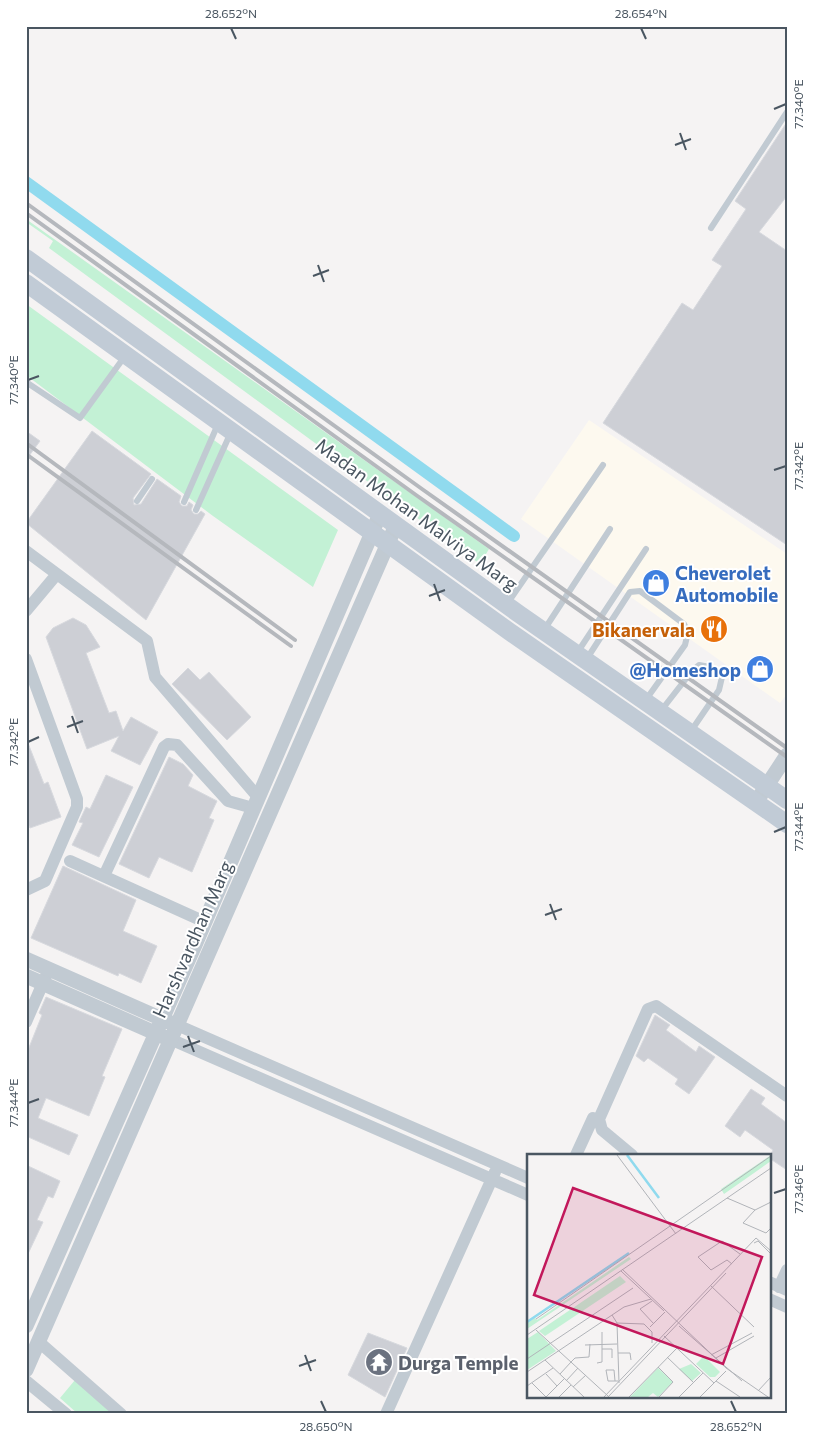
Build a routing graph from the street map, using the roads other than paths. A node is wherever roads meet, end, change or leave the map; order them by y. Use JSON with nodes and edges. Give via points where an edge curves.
{"nodes":[{"id":1,"x":787,"y":112,"type":"edge"},
{"id":2,"x":711,"y":228,"type":"dead end"},
{"id":3,"x":26,"y":258,"type":"edge"},
{"id":4,"x":26,"y":283,"type":"edge"},
{"id":5,"x":126,"y":355,"type":"junction"},
{"id":6,"x":26,"y":382,"type":"edge"},
{"id":7,"x":225,"y":427,"type":"junction"},
{"id":8,"x":603,"y":465,"type":"dead end"},
{"id":9,"x":152,"y":479,"type":"dead end"},
{"id":10,"x":136,"y":501,"type":"dead end"},
{"id":11,"x":184,"y":502,"type":"dead end"},
{"id":12,"x":196,"y":510,"type":"dead end"},
{"id":13,"x":380,"y":514,"type":"junction"},
{"id":14,"x":396,"y":525,"type":"junction"},
{"id":15,"x":610,"y":529,"type":"dead end"},
{"id":16,"x":372,"y":532,"type":"junction"},
{"id":17,"x":388,"y":544,"type":"junction"},
{"id":18,"x":646,"y":549,"type":"dead end"},
{"id":19,"x":26,"y":551,"type":"edge"},
{"id":20,"x":57,"y":574,"type":"junction"},
{"id":21,"x":506,"y":605,"type":"junction"},
{"id":22,"x":26,"y":611,"type":"edge"},
{"id":23,"x":543,"y":631,"type":"junction"},
{"id":24,"x":581,"y":658,"type":"junction"},
{"id":25,"x":26,"y":659,"type":"edge"},
{"id":26,"x":644,"y":702,"type":"junction"},
{"id":27,"x":660,"y":712,"type":"junction"},
{"id":28,"x":689,"y":733,"type":"junction"},
{"id":29,"x":787,"y":755,"type":"edge"},
{"id":30,"x":766,"y":787,"type":"junction"},
{"id":31,"x":787,"y":800,"type":"edge"},
{"id":32,"x":756,"y":802,"type":"junction"},
{"id":33,"x":255,"y":803,"type":"junction"},
{"id":34,"x":787,"y":824,"type":"edge"},
{"id":35,"x":70,"y":861,"type":"dead end"},
{"id":36,"x":104,"y":876,"type":"junction"},
{"id":37,"x":26,"y":890,"type":"edge"},
{"id":38,"x":205,"y":922,"type":"junction"},
{"id":39,"x":26,"y":959,"type":"edge"},
{"id":40,"x":49,"y":969,"type":"junction"},
{"id":41,"x":26,"y":976,"type":"edge"},
{"id":42,"x":43,"y":983,"type":"junction"},
{"id":43,"x":26,"y":1022,"type":"edge"},
{"id":44,"x":170,"y":1022,"type":"junction"},
{"id":45,"x":163,"y":1036,"type":"junction"},
{"id":46,"x":787,"y":1096,"type":"edge"},
{"id":47,"x":593,"y":1118,"type":"dead end"},
{"id":48,"x":576,"y":1154,"type":"edge"},
{"id":49,"x":631,"y":1154,"type":"edge"},
{"id":50,"x":499,"y":1165,"type":"junction"},
{"id":51,"x":527,"y":1178,"type":"edge"},
{"id":52,"x":492,"y":1179,"type":"junction"},
{"id":53,"x":527,"y":1195,"type":"edge"},
{"id":54,"x":787,"y":1270,"type":"edge"},
{"id":55,"x":778,"y":1286,"type":"edge"},
{"id":56,"x":770,"y":1299,"type":"edge"},
{"id":57,"x":787,"y":1307,"type":"edge"},
{"id":58,"x":26,"y":1326,"type":"edge"},
{"id":59,"x":26,"y":1331,"type":"edge"},
{"id":60,"x":39,"y":1342,"type":"junction"},
{"id":61,"x":26,"y":1370,"type":"edge"},
{"id":62,"x":26,"y":1381,"type":"edge"},
{"id":63,"x":66,"y":1414,"type":"edge"},
{"id":64,"x":121,"y":1414,"type":"edge"},
{"id":65,"x":386,"y":1414,"type":"edge"}],
"edges":[{"from":1,"to":2,"type":"lane"},
{"from":3,"to":13,"type":"main road","name":"Madan Mohan Malviya Marg"},
{"from":4,"to":5,"type":"main road"},
{"from":5,"to":6,"type":"lane","via":[[80,418]]},
{"from":5,"to":7,"type":"main road"},
{"from":7,"to":11,"type":"lane"},
{"from":7,"to":12,"type":"lane"},
{"from":7,"to":16,"type":"main road"},
{"from":8,"to":21,"type":"lane"},
{"from":9,"to":10,"type":"lane"},
{"from":13,"to":14,"type":"main road","name":"Madan Mohan Malviya Marg"},
{"from":13,"to":16,"type":"street","name":"Harshvardhan Marg"},
{"from":14,"to":17,"type":"street","name":"Harshvardhan Marg"},
{"from":14,"to":21,"type":"main road","name":"Madan Mohan Malviya Marg"},
{"from":15,"to":23,"type":"lane"},
{"from":16,"to":17,"type":"main road"},
{"from":16,"to":33,"type":"street","name":"Harshvardhan Marg"},
{"from":17,"to":32,"type":"main road"},
{"from":17,"to":44,"type":"street","name":"Harshvardhan Marg"},
{"from":18,"to":24,"type":"lane"},
{"from":19,"to":20,"type":"street"},
{"from":20,"to":22,"type":"street"},
{"from":20,"to":33,"type":"street","via":[[147,640],[155,677]]},
{"from":21,"to":23,"type":"main road","name":"Madan Mohan Malviya Marg"},
{"from":23,"to":24,"type":"main road","name":"Madan Mohan Malviya Marg"},
{"from":24,"to":26,"type":"main road","name":"Madan Mohan Malviya Marg"},
{"from":24,"to":26,"type":"lane","via":[[630,592],[640,591],[684,624],[688,632],[685,645]]},
{"from":25,"to":37,"type":"street","via":[[77,799],[77,807],[45,881]]},
{"from":26,"to":27,"type":"main road","name":"Madan Mohan Malviya Marg"},
{"from":27,"to":28,"type":"main road","name":"Madan Mohan Malviya Marg"},
{"from":27,"to":28,"type":"lane","via":[[692,671],[699,665],[710,667],[722,677],[719,690]]},
{"from":28,"to":30,"type":"main road","name":"Madan Mohan Malviya Marg"},
{"from":29,"to":30,"type":"street"},
{"from":30,"to":31,"type":"main road","name":"Madan Mohan Malviya Marg"},
{"from":30,"to":32,"type":"street"},
{"from":32,"to":34,"type":"main road"},
{"from":33,"to":36,"type":"street","via":[[228,801],[177,745],[168,744]]},
{"from":33,"to":38,"type":"street","name":"Harshvardhan Marg"},
{"from":35,"to":36,"type":"street"},
{"from":36,"to":38,"type":"street"},
{"from":38,"to":44,"type":"street","name":"Harshvardhan Marg"},
{"from":39,"to":40,"type":"street"},
{"from":40,"to":42,"type":"street"},
{"from":40,"to":44,"type":"street"},
{"from":41,"to":42,"type":"street"},
{"from":42,"to":43,"type":"street"},
{"from":42,"to":45,"type":"street"},
{"from":44,"to":45,"type":"street","name":"Harshvardhan Marg"},
{"from":44,"to":50,"type":"street"},
{"from":45,"to":52,"type":"street"},
{"from":45,"to":58,"type":"street","name":"Harshvardhan Marg"},
{"from":45,"to":60,"type":"street","name":"Harshvardhan Marg"},
{"from":46,"to":49,"type":"street","via":[[656,1006],[648,1009],[600,1119],[602,1130]]},
{"from":47,"to":48,"type":"street"},
{"from":50,"to":51,"type":"street"},
{"from":50,"to":52,"type":"street"},
{"from":52,"to":53,"type":"street"},
{"from":52,"to":65,"type":"street"},
{"from":54,"to":55,"type":"street"},
{"from":56,"to":57,"type":"street"},
{"from":59,"to":60,"type":"street"},
{"from":60,"to":61,"type":"street","name":"Harshvardhan Marg"},
{"from":60,"to":64,"type":"street"},
{"from":62,"to":63,"type":"street"}]}
